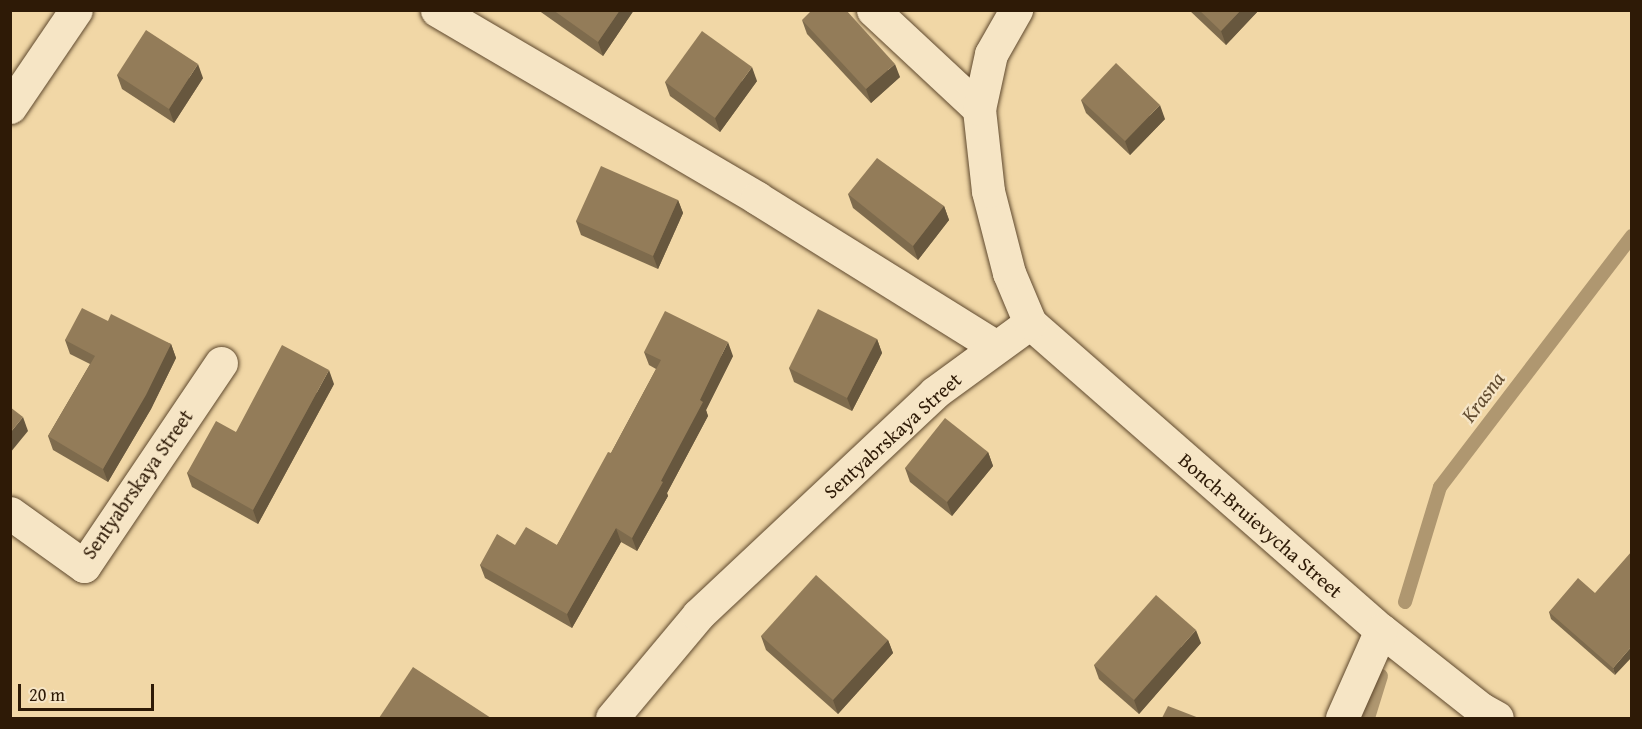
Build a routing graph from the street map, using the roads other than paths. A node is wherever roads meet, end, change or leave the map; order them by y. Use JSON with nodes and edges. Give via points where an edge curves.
{"nodes":[{"id":1,"x":76,"y":10,"type":"edge"},
{"id":2,"x":436,"y":10,"type":"edge"},
{"id":3,"x":873,"y":10,"type":"edge"},
{"id":4,"x":1016,"y":10,"type":"edge"},
{"id":5,"x":10,"y":107,"type":"edge"},
{"id":6,"x":979,"y":109,"type":"junction"},
{"id":7,"x":1030,"y":323,"type":"junction"},
{"id":8,"x":995,"y":346,"type":"junction"},
{"id":9,"x":221,"y":363,"type":"dead end"},
{"id":10,"x":10,"y":513,"type":"edge"},
{"id":11,"x":1381,"y":630,"type":"junction"},
{"id":12,"x":612,"y":718,"type":"edge"},
{"id":13,"x":1342,"y":718,"type":"edge"},
{"id":14,"x":1497,"y":718,"type":"edge"}],
"edges":[{"from":1,"to":5,"type":"street"},
{"from":2,"to":8,"type":"street","via":[[757,198]]},
{"from":3,"to":6,"type":"street"},
{"from":4,"to":6,"type":"street","via":[[991,54]]},
{"from":6,"to":7,"type":"street","via":[[988,191],[1009,273]]},
{"from":7,"to":8,"type":"street","name":"Sentyabrskaya Street"},
{"from":7,"to":11,"type":"street","name":"Bonch-Bruievycha Street"},
{"from":8,"to":12,"type":"street","name":"Sentyabrskaya Street","via":[[934,393],[698,615]]},
{"from":9,"to":10,"type":"street","name":"Sentyabrskaya Street","via":[[84,566]]},
{"from":11,"to":13,"type":"street"},
{"from":11,"to":14,"type":"street","name":"Bonch-Bruievycha Street"}]}
